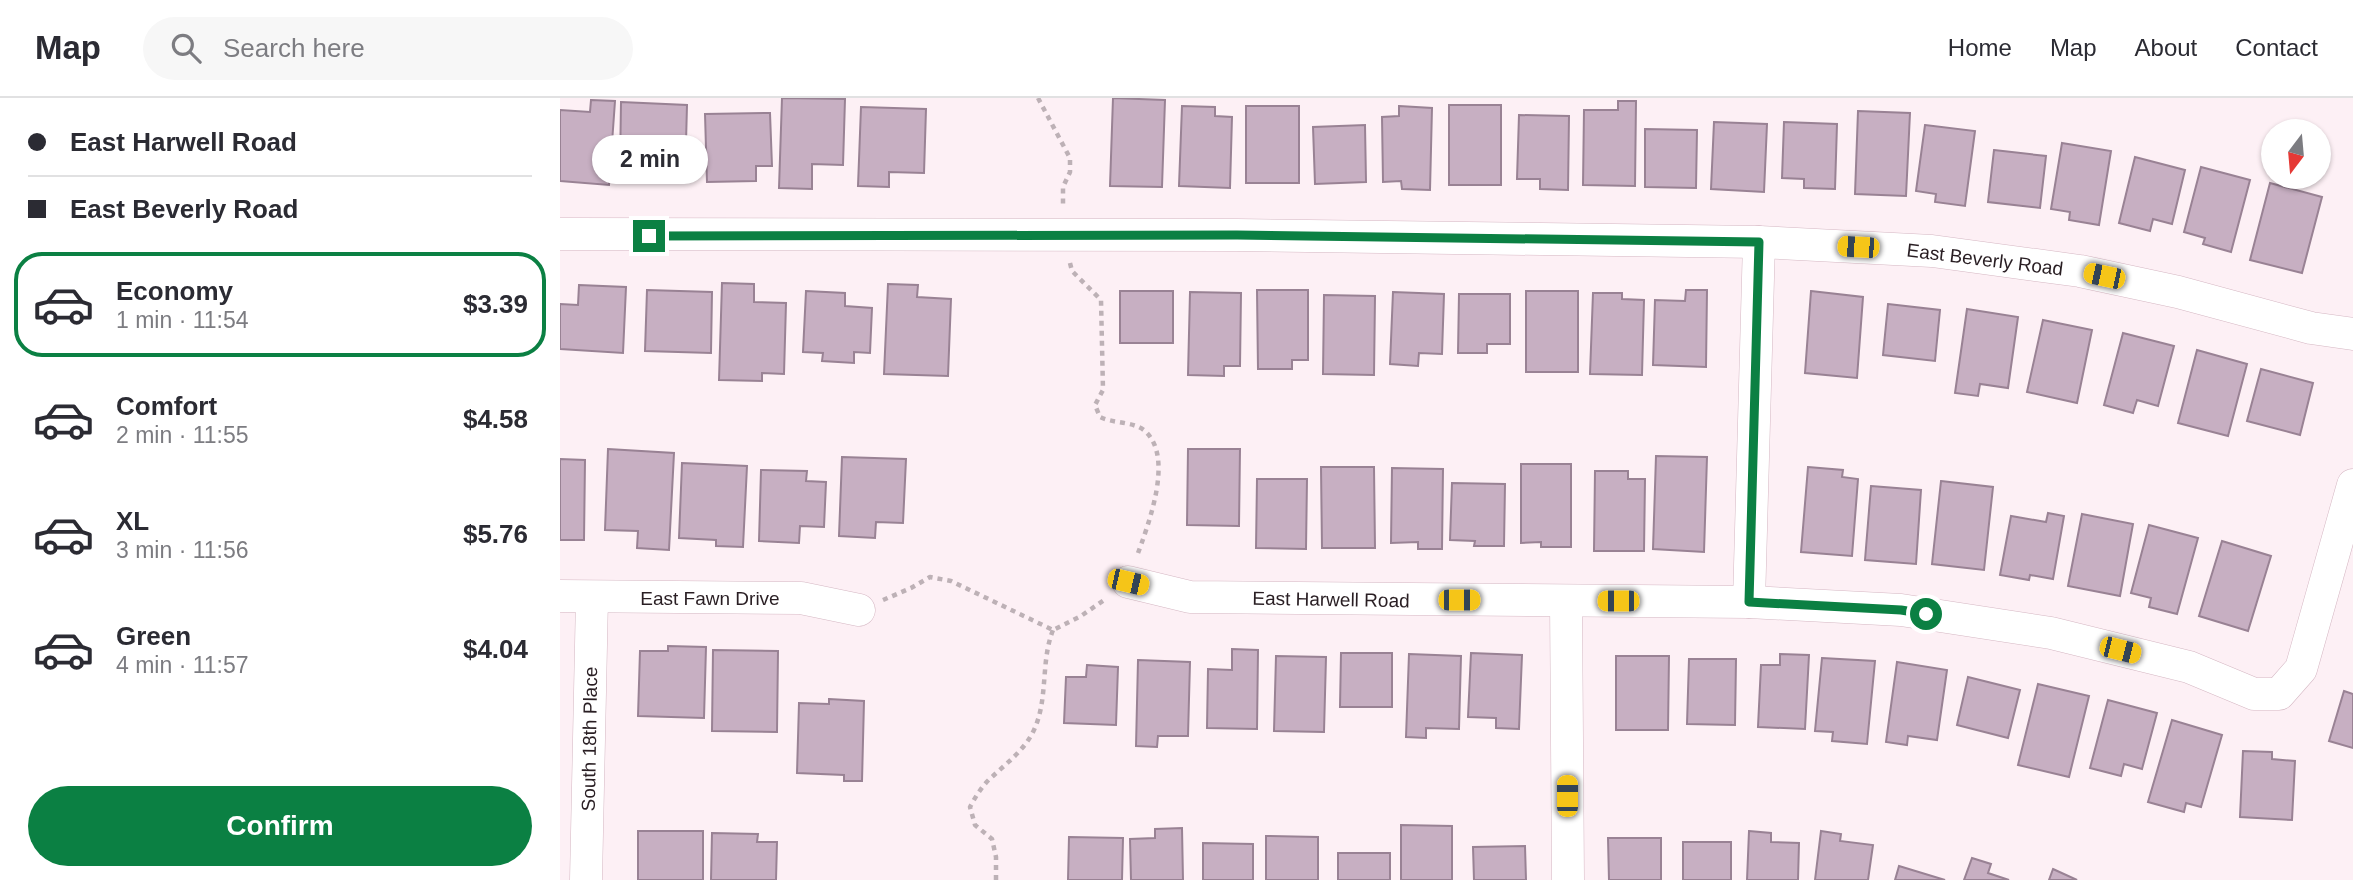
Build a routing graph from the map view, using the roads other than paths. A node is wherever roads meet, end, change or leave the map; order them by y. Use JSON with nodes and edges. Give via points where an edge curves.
{"nodes":[{"id":1,"x":560,"y":234,"type":"edge"},
{"id":2,"x":1759,"y":242,"type":"junction"},
{"id":3,"x":2353,"y":334,"type":"edge"},
{"id":4,"x":2353,"y":485,"type":"edge"},
{"id":5,"x":2346,"y":537,"type":"edge"},
{"id":6,"x":2341,"y":570,"type":"edge"},
{"id":7,"x":1128,"y":582,"type":"road end"},
{"id":8,"x":560,"y":596,"type":"edge"},
{"id":9,"x":592,"y":598,"type":"junction"},
{"id":10,"x":1566,"y":601,"type":"junction"},
{"id":11,"x":1749,"y":602,"type":"junction"},
{"id":12,"x":859,"y":610,"type":"road end"},
{"id":13,"x":586,"y":880,"type":"edge"},
{"id":14,"x":1568,"y":880,"type":"edge"}],
"edges":[{"from":1,"to":2,"type":"street","name":"East Beverly Road","via":[[1237,235]]},
{"from":2,"to":3,"type":"street","name":"East Beverly Road","via":[[1932,251],[2080,271],[2311,328]]},
{"from":2,"to":11,"type":"street"},
{"from":4,"to":5,"type":"street"},
{"from":5,"to":6,"type":"street"},
{"from":6,"to":11,"type":"street","name":"East Harwell Road","via":[[2301,669],[2279,694],[2255,694],[2189,667],[2051,633],[1901,610]]},
{"from":7,"to":10,"type":"street","name":"East Harwell Road","via":[[1190,597]]},
{"from":8,"to":9,"type":"street","name":"East Fawn Drive"},
{"from":9,"to":12,"type":"street","name":"East Fawn Drive","via":[[802,598]]},
{"from":9,"to":13,"type":"street","name":"South 18th Place"},
{"from":10,"to":11,"type":"street","name":"East Harwell Road"},
{"from":10,"to":14,"type":"street"}]}
